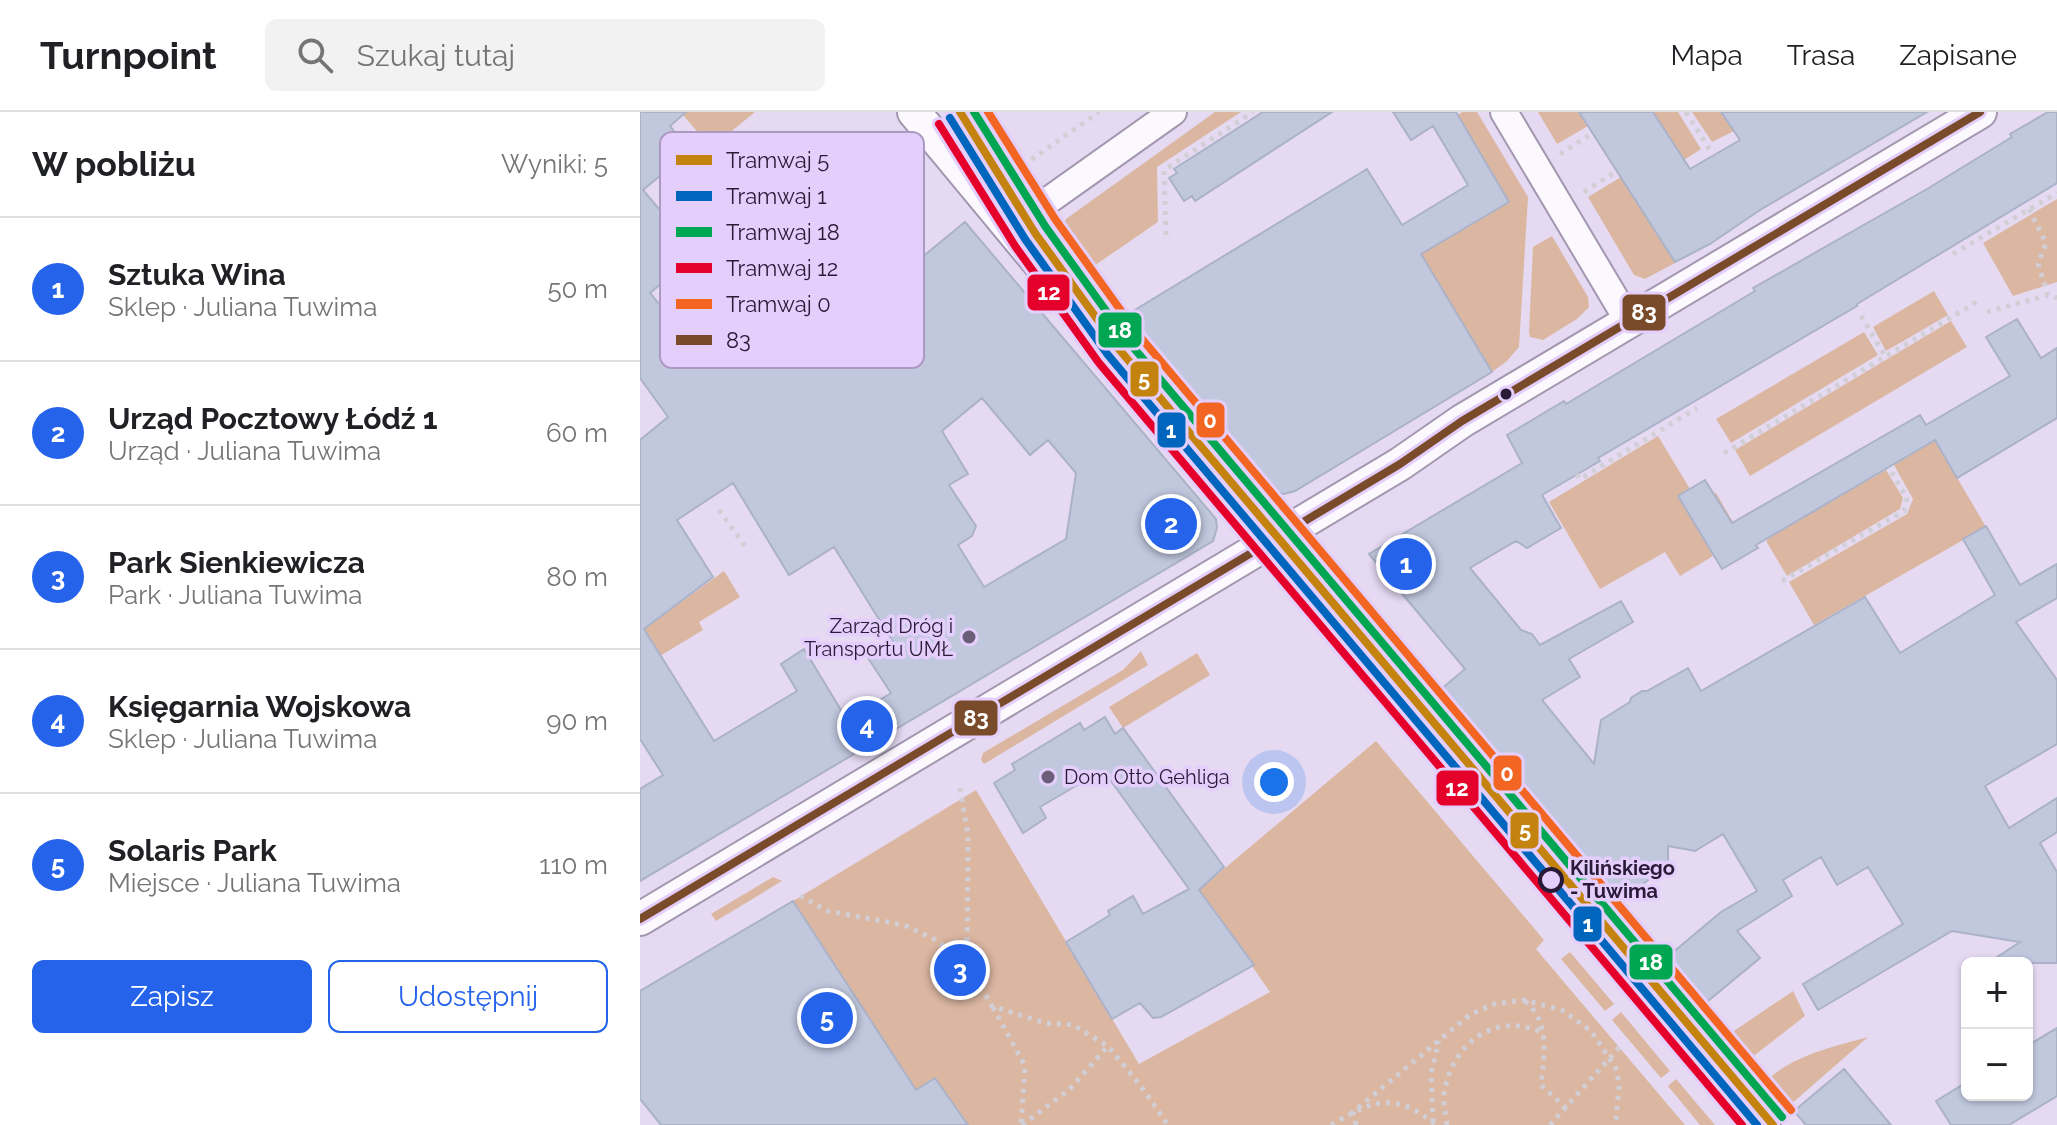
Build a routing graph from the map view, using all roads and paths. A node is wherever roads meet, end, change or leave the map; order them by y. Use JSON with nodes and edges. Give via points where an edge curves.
{"nodes":[{"id":1,"x":914,"y":112,"type":"edge"},
{"id":2,"x":1099,"y":112,"type":"edge"},
{"id":3,"x":1173,"y":112,"type":"edge"},
{"id":4,"x":1504,"y":112,"type":"edge"},
{"id":5,"x":1686,"y":112,"type":"edge"},
{"id":6,"x":1980,"y":112,"type":"edge"},
{"id":7,"x":1253,"y":114,"type":"edge"},
{"id":8,"x":1593,"y":133,"type":"dead end"},
{"id":9,"x":1713,"y":155,"type":"dead end"},
{"id":10,"x":1556,"y":156,"type":"dead end"},
{"id":11,"x":1015,"y":171,"type":"dead end"},
{"id":12,"x":1617,"y":171,"type":"dead end"},
{"id":13,"x":2057,"y":193,"type":"edge"},
{"id":14,"x":1579,"y":195,"type":"dead end"},
{"id":15,"x":2029,"y":209,"type":"junction"},
{"id":16,"x":1011,"y":227,"type":"junction"},
{"id":17,"x":1166,"y":235,"type":"dead end"},
{"id":18,"x":1953,"y":254,"type":"dead end"},
{"id":19,"x":2048,"y":295,"type":"junction"},
{"id":20,"x":2057,"y":298,"type":"edge"},
{"id":21,"x":1980,"y":300,"type":"dead end"},
{"id":22,"x":1987,"y":312,"type":"dead end"},
{"id":23,"x":1861,"y":316,"type":"dead end"},
{"id":24,"x":1629,"y":322,"type":"junction"},
{"id":25,"x":1885,"y":356,"type":"junction"},
{"id":26,"x":1697,"y":408,"type":"dead end"},
{"id":27,"x":1724,"y":453,"type":"dead end"},
{"id":28,"x":1889,"y":468,"type":"dead end"},
{"id":29,"x":1577,"y":474,"type":"dead end"},
{"id":30,"x":719,"y":510,"type":"dead end"},
{"id":31,"x":1270,"y":541,"type":"junction"},
{"id":32,"x":745,"y":546,"type":"dead end"},
{"id":33,"x":1782,"y":581,"type":"dead end"},
{"id":34,"x":960,"y":788,"type":"dead end"},
{"id":35,"x":800,"y":896,"type":"dead end"},
{"id":36,"x":640,"y":919,"type":"edge"},
{"id":37,"x":967,"y":964,"type":"junction"},
{"id":38,"x":1524,"y":1000,"type":"junction"},
{"id":39,"x":992,"y":1006,"type":"junction"},
{"id":40,"x":1543,"y":1033,"type":"junction"},
{"id":41,"x":1439,"y":1040,"type":"junction"},
{"id":42,"x":1623,"y":1043,"type":"dead end"},
{"id":43,"x":1108,"y":1046,"type":"junction"},
{"id":44,"x":1609,"y":1058,"type":"junction"},
{"id":45,"x":1566,"y":1108,"type":"junction"},
{"id":46,"x":1353,"y":1112,"type":"junction"},
{"id":47,"x":1435,"y":1124,"type":"edge"},
{"id":48,"x":1021,"y":1125,"type":"edge"},
{"id":49,"x":1168,"y":1125,"type":"edge"},
{"id":50,"x":1331,"y":1125,"type":"edge"},
{"id":51,"x":1356,"y":1125,"type":"edge"},
{"id":52,"x":1447,"y":1125,"type":"edge"},
{"id":53,"x":1550,"y":1125,"type":"edge"},
{"id":54,"x":1613,"y":1125,"type":"edge"},
{"id":55,"x":1764,"y":1125,"type":"edge"}],
"edges":[{"from":1,"to":16,"type":"street"},
{"from":2,"to":11,"type":"path"},
{"from":3,"to":16,"type":"street"},
{"from":4,"to":24,"type":"street"},
{"from":5,"to":9,"type":"path"},
{"from":6,"to":24,"type":"street"},
{"from":7,"to":17,"type":"path","via":[[1164,170]]},
{"from":8,"to":10,"type":"path"},
{"from":12,"to":14,"type":"path"},
{"from":13,"to":15,"type":"path"},
{"from":15,"to":18,"type":"path"},
{"from":15,"to":19,"type":"path","via":[[2046,243],[2038,264]]},
{"from":16,"to":31,"type":"street"},
{"from":19,"to":20,"type":"path"},
{"from":19,"to":22,"type":"path"},
{"from":21,"to":25,"type":"path"},
{"from":23,"to":25,"type":"path"},
{"from":24,"to":31,"type":"street"},
{"from":25,"to":27,"type":"path"},
{"from":26,"to":29,"type":"path","via":[[1580,479]]},
{"from":28,"to":33,"type":"path","via":[[1907,498],[1904,511]]},
{"from":30,"to":32,"type":"path"},
{"from":31,"to":36,"type":"street"},
{"from":31,"to":55,"type":"street"},
{"from":34,"to":37,"type":"path","via":[[968,835]]},
{"from":35,"to":37,"type":"path","via":[[828,911],[904,925],[936,940]]},
{"from":37,"to":39,"type":"path"},
{"from":38,"to":40,"type":"path"},
{"from":38,"to":41,"type":"path","via":[[1471,1014]]},
{"from":38,"to":44,"type":"path","via":[[1576,1018]]},
{"from":39,"to":43,"type":"path","via":[[1045,1023],[1073,1025]]},
{"from":39,"to":48,"type":"path","via":[[1025,1066]]},
{"from":40,"to":45,"type":"path","via":[[1541,1085]]},
{"from":40,"to":52,"type":"path","via":[[1494,1027],[1478,1034],[1457,1058],[1444,1091]]},
{"from":41,"to":46,"type":"path"},
{"from":41,"to":47,"type":"path","via":[[1430,1089]]},
{"from":42,"to":44,"type":"path"},
{"from":43,"to":48,"type":"path","via":[[1069,1090]]},
{"from":43,"to":49,"type":"path"},
{"from":44,"to":45,"type":"path"},
{"from":44,"to":54,"type":"path","via":[[1619,1087]]},
{"from":45,"to":53,"type":"path"},
{"from":46,"to":47,"type":"path","via":[[1390,1102],[1408,1106]]},
{"from":46,"to":50,"type":"path"},
{"from":46,"to":51,"type":"path"}]}
